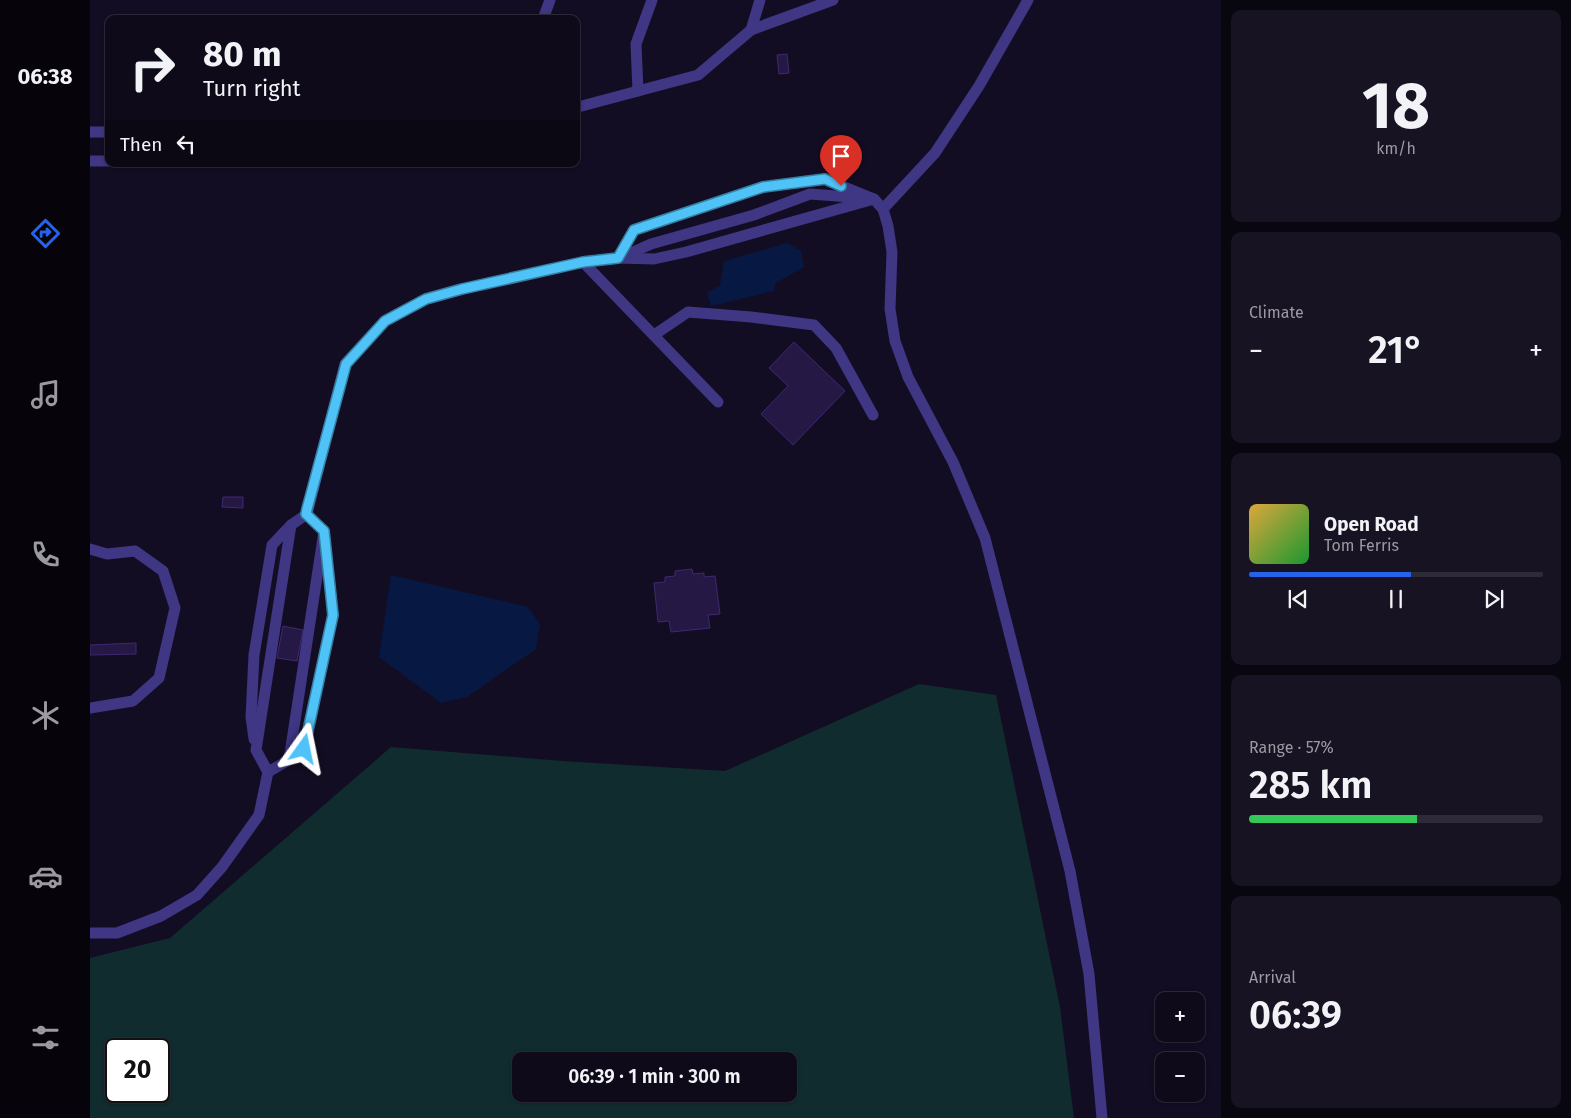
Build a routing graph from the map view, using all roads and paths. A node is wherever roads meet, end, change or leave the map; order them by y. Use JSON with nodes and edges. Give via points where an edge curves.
{"nodes":[{"id":1,"x":550,"y":0,"type":"edge"},
{"id":2,"x":652,"y":0,"type":"edge"},
{"id":3,"x":760,"y":0,"type":"edge"},
{"id":4,"x":833,"y":0,"type":"edge"},
{"id":5,"x":1026,"y":2,"type":"edge"},
{"id":6,"x":544,"y":15,"type":"edge"},
{"id":7,"x":751,"y":30,"type":"junction"},
{"id":8,"x":638,"y":91,"type":"junction"},
{"id":9,"x":580,"y":106,"type":"edge"},
{"id":10,"x":90,"y":132,"type":"edge"},
{"id":11,"x":105,"y":132,"type":"edge"},
{"id":12,"x":90,"y":161,"type":"edge"},
{"id":13,"x":105,"y":161,"type":"edge"},
{"id":14,"x":874,"y":199,"type":"junction"},
{"id":15,"x":883,"y":209,"type":"junction"},
{"id":16,"x":618,"y":258,"type":"junction"},
{"id":17,"x":583,"y":262,"type":"junction"},
{"id":18,"x":654,"y":335,"type":"junction"},
{"id":19,"x":718,"y":402,"type":"dead end"},
{"id":20,"x":872,"y":415,"type":"dead end"},
{"id":21,"x":306,"y":514,"type":"junction"},
{"id":22,"x":291,"y":525,"type":"junction"},
{"id":23,"x":324,"y":531,"type":"junction"},
{"id":24,"x":90,"y":549,"type":"edge"},
{"id":25,"x":90,"y":708,"type":"edge"},
{"id":26,"x":256,"y":750,"type":"junction"},
{"id":27,"x":289,"y":760,"type":"junction"},
{"id":28,"x":268,"y":772,"type":"junction"},
{"id":29,"x":90,"y":933,"type":"edge"},
{"id":30,"x":1102,"y":1118,"type":"edge"}],
"edges":[{"from":1,"to":6,"type":"lane"},
{"from":2,"to":8,"type":"lane","via":[[636,44]]},
{"from":3,"to":7,"type":"lane"},
{"from":4,"to":7,"type":"lane"},
{"from":5,"to":15,"type":"lane","via":[[979,86],[935,154]]},
{"from":7,"to":8,"type":"lane","via":[[698,75]]},
{"from":8,"to":9,"type":"lane"},
{"from":10,"to":11,"type":"lane"},
{"from":12,"to":13,"type":"lane"},
{"from":14,"to":15,"type":"lane"},
{"from":14,"to":16,"type":"lane","via":[[654,260]]},
{"from":14,"to":16,"type":"lane","via":[[810,194],[754,215],[651,244]]},
{"from":14,"to":16,"type":"lane","via":[[825,179],[763,187],[634,230]]},
{"from":15,"to":30,"type":"lane","via":[[892,252],[890,310],[895,341],[908,377],[953,462],[986,538],[1070,871],[1089,974]]},
{"from":16,"to":17,"type":"lane"},
{"from":17,"to":18,"type":"lane"},
{"from":17,"to":21,"type":"lane","via":[[426,299],[385,321],[346,364]]},
{"from":18,"to":19,"type":"lane"},
{"from":18,"to":20,"type":"lane","via":[[688,312],[814,325],[836,348]]},
{"from":21,"to":22,"type":"lane"},
{"from":21,"to":23,"type":"lane"},
{"from":22,"to":26,"type":"lane"},
{"from":22,"to":26,"type":"lane","via":[[272,545],[254,656],[251,717]]},
{"from":23,"to":27,"type":"lane"},
{"from":23,"to":27,"type":"lane","via":[[333,615],[304,749]]},
{"from":24,"to":25,"type":"lane","via":[[108,554],[135,551],[163,571],[175,608],[159,678],[133,702]]},
{"from":26,"to":28,"type":"lane"},
{"from":27,"to":28,"type":"lane"},
{"from":28,"to":29,"type":"lane","via":[[259,815],[222,867],[197,895],[161,916],[117,933]]}]}
